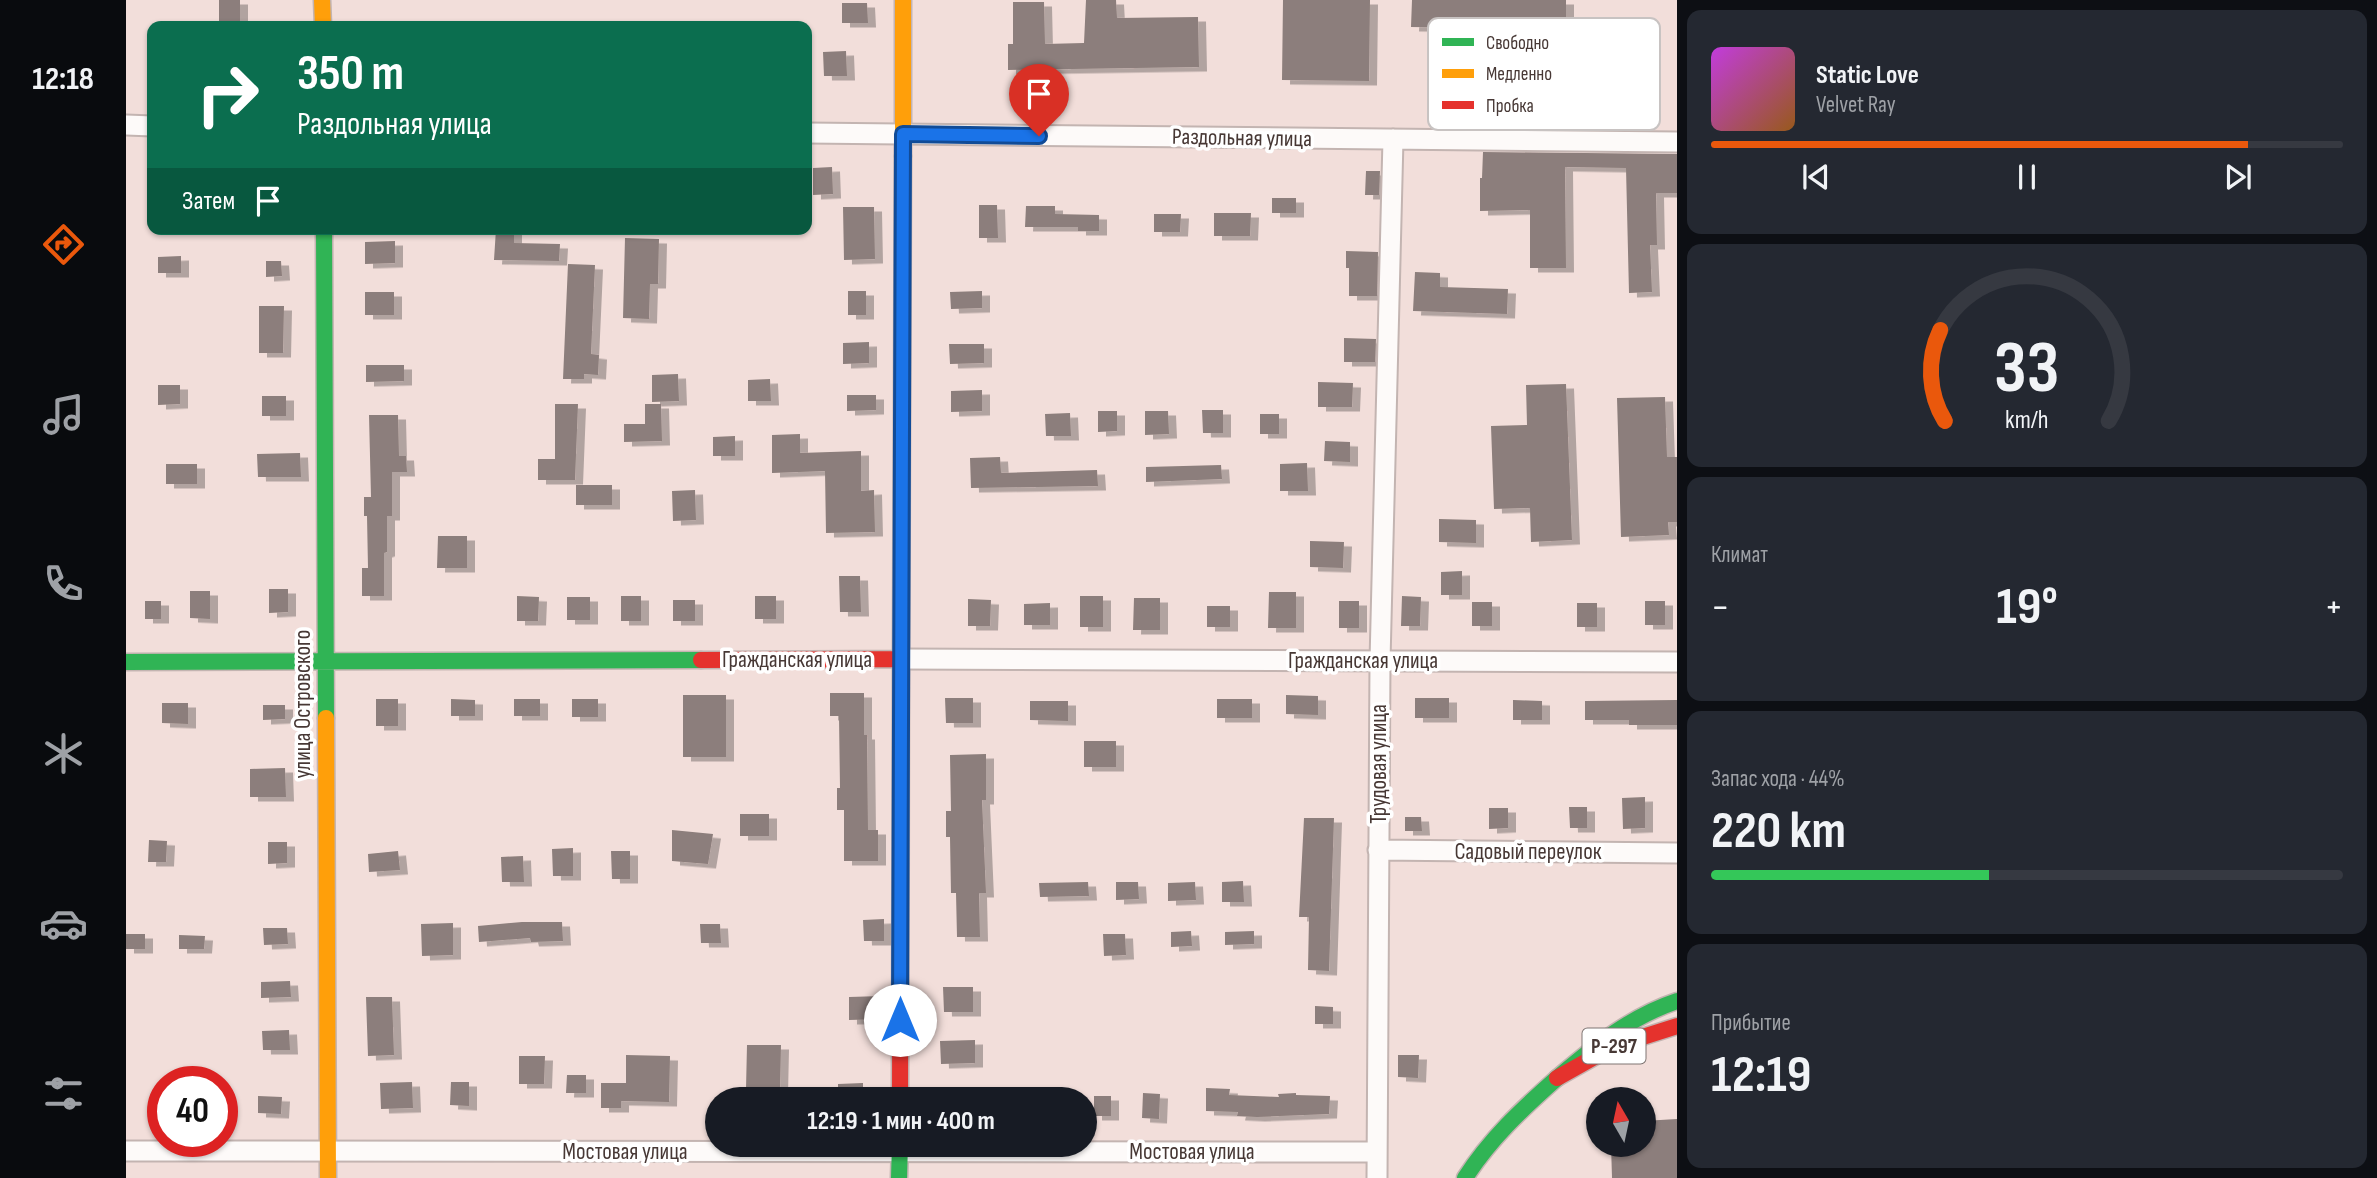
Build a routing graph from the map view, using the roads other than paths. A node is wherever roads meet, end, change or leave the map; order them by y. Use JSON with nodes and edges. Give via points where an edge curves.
{"nodes":[{"id":1,"x":323,"y":0,"type":"edge"},
{"id":2,"x":904,"y":0,"type":"edge"},
{"id":3,"x":323,"y":21,"type":"edge"},
{"id":4,"x":126,"y":125,"type":"edge"},
{"id":5,"x":147,"y":125,"type":"edge"},
{"id":6,"x":812,"y":133,"type":"edge"},
{"id":7,"x":903,"y":134,"type":"junction"},
{"id":8,"x":1393,"y":139,"type":"junction"},
{"id":9,"x":1677,"y":142,"type":"edge"},
{"id":10,"x":324,"y":235,"type":"edge"},
{"id":11,"x":901,"y":659,"type":"junction"},
{"id":12,"x":325,"y":661,"type":"junction"},
{"id":13,"x":1380,"y":661,"type":"junction"},
{"id":14,"x":126,"y":662,"type":"edge"},
{"id":15,"x":1677,"y":662,"type":"edge"},
{"id":16,"x":1378,"y":850,"type":"junction"},
{"id":17,"x":1677,"y":853,"type":"edge"},
{"id":18,"x":1677,"y":1001,"type":"edge"},
{"id":19,"x":1677,"y":1026,"type":"edge"},
{"id":20,"x":1677,"y":1043,"type":"edge"},
{"id":21,"x":1557,"y":1078,"type":"junction"},
{"id":22,"x":900,"y":1087,"type":"edge"},
{"id":23,"x":705,"y":1149,"type":"edge"},
{"id":24,"x":1097,"y":1150,"type":"edge"},
{"id":25,"x":126,"y":1151,"type":"edge"},
{"id":26,"x":328,"y":1151,"type":"junction"},
{"id":27,"x":1376,"y":1152,"type":"junction"},
{"id":28,"x":900,"y":1157,"type":"edge"},
{"id":29,"x":328,"y":1178,"type":"edge"},
{"id":30,"x":899,"y":1178,"type":"edge"},
{"id":31,"x":1377,"y":1178,"type":"edge"},
{"id":32,"x":1465,"y":1178,"type":"edge"}],
"edges":[{"from":1,"to":3,"type":"main road"},
{"from":2,"to":7,"type":"main road"},
{"from":4,"to":5,"type":"street"},
{"from":6,"to":7,"type":"street","name":"Раздольная улица"},
{"from":7,"to":8,"type":"street","name":"Раздольная улица"},
{"from":7,"to":11,"type":"main road"},
{"from":8,"to":9,"type":"street","name":"Раздольная улица"},
{"from":8,"to":13,"type":"street","name":"Трудовая улица"},
{"from":10,"to":12,"type":"main road","name":"улица Островского"},
{"from":11,"to":12,"type":"main road","name":"Гражданская улица"},
{"from":11,"to":13,"type":"street","name":"Гражданская улица"},
{"from":11,"to":22,"type":"main road"},
{"from":12,"to":14,"type":"main road","name":"Гражданская улица"},
{"from":12,"to":26,"type":"main road","name":"улица Островского"},
{"from":13,"to":15,"type":"street","name":"Гражданская улица"},
{"from":13,"to":16,"type":"street","name":"Трудовая улица"},
{"from":16,"to":17,"type":"street","name":"Садовый переулок"},
{"from":16,"to":27,"type":"street","name":"Трудовая улица"},
{"from":18,"to":21,"type":"main road","via":[[1620,1026]]},
{"from":19,"to":21,"type":"main road","number":"Р-297","via":[[1622,1042]]},
{"from":20,"to":21,"type":"main road","via":[[1582,1067]]},
{"from":21,"to":32,"type":"main road","via":[[1518,1110]]},
{"from":23,"to":26,"type":"street","name":"Мостовая улица"},
{"from":24,"to":27,"type":"street","name":"Мостовая улица"},
{"from":25,"to":26,"type":"street","name":"Мостовая улица"},
{"from":26,"to":29,"type":"main road","name":"улица Островского"},
{"from":27,"to":31,"type":"street","name":"Трудовая улица"},
{"from":28,"to":30,"type":"main road"}]}
